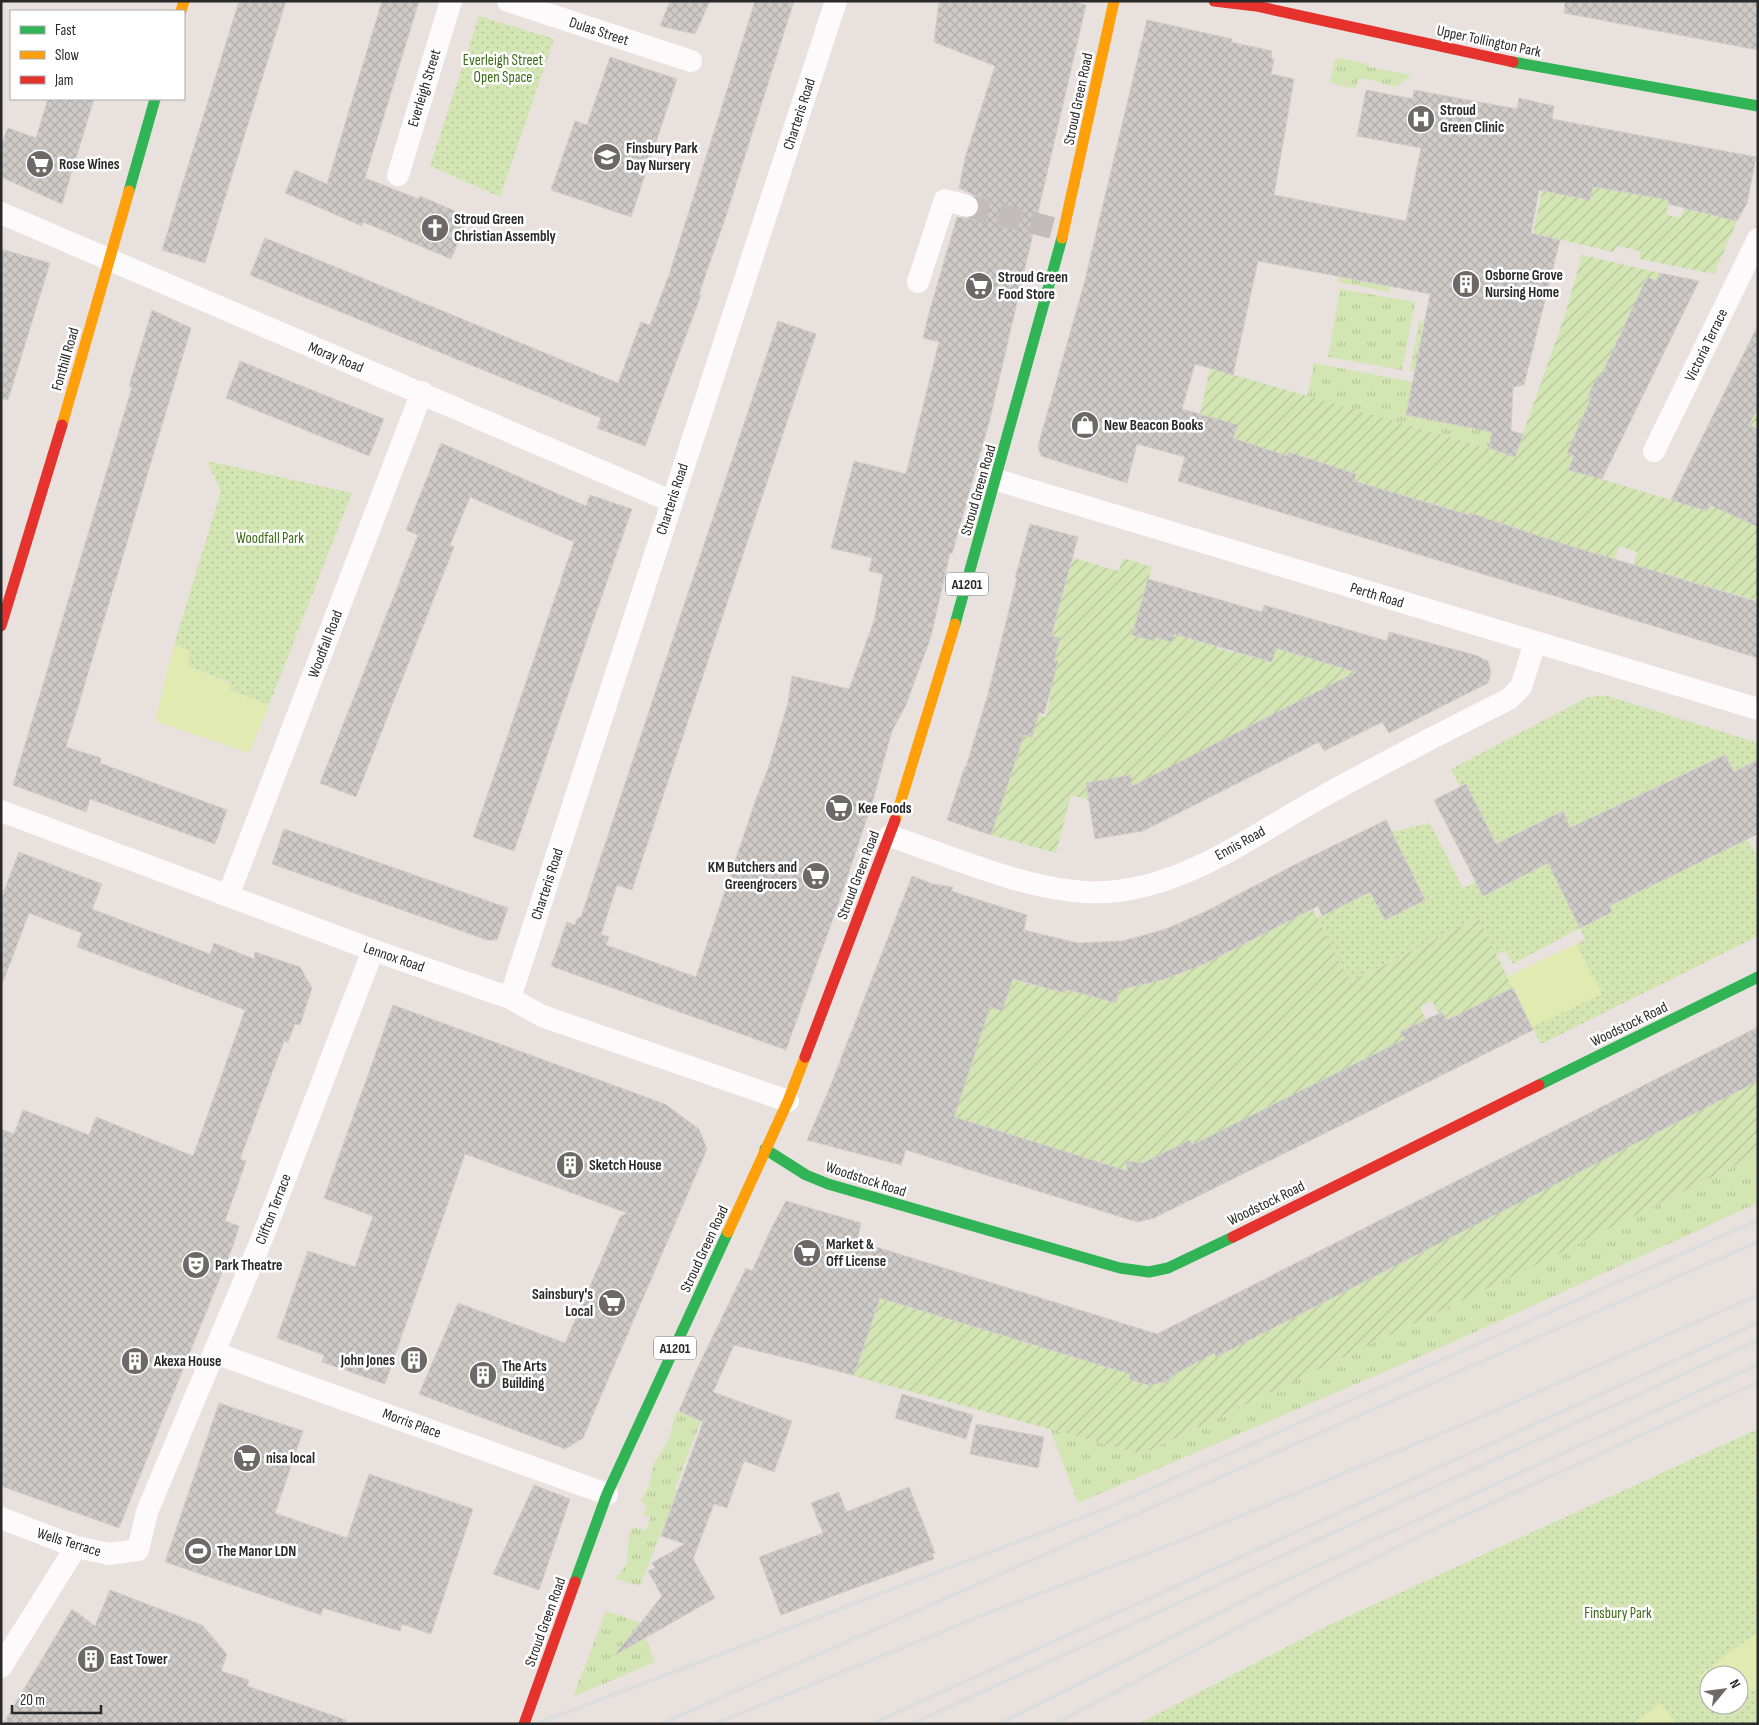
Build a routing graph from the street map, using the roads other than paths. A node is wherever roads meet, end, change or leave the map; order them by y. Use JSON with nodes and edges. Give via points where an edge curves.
{"nodes":[{"id":1,"x":450,"y":1,"type":"edge"},
{"id":2,"x":508,"y":1,"type":"edge"},
{"id":3,"x":836,"y":1,"type":"edge"},
{"id":4,"x":1114,"y":1,"type":"edge"},
{"id":5,"x":1214,"y":1,"type":"edge"},
{"id":6,"x":1272,"y":6,"type":"edge"},
{"id":7,"x":691,"y":61,"type":"dead end"},
{"id":8,"x":155,"y":100,"type":"edge"},
{"id":9,"x":1758,"y":106,"type":"edge"},
{"id":10,"x":398,"y":175,"type":"dead end"},
{"id":11,"x":967,"y":206,"type":"tunnel mouth"},
{"id":12,"x":1,"y":213,"type":"edge"},
{"id":13,"x":1758,"y":239,"type":"edge"},
{"id":14,"x":108,"y":260,"type":"junction"},
{"id":15,"x":918,"y":282,"type":"dead end"},
{"id":16,"x":422,"y":392,"type":"junction"},
{"id":17,"x":1654,"y":451,"type":"dead end"},
{"id":18,"x":997,"y":480,"type":"junction"},
{"id":19,"x":671,"y":500,"type":"junction"},
{"id":20,"x":1,"y":626,"type":"edge"},
{"id":21,"x":1535,"y":643,"type":"junction"},
{"id":22,"x":1758,"y":709,"type":"edge"},
{"id":23,"x":1,"y":811,"type":"edge"},
{"id":24,"x":890,"y":836,"type":"junction"},
{"id":25,"x":228,"y":896,"type":"junction"},
{"id":26,"x":372,"y":950,"type":"junction"},
{"id":27,"x":1758,"y":977,"type":"edge"},
{"id":28,"x":510,"y":998,"type":"junction"},
{"id":29,"x":788,"y":1101,"type":"junction"},
{"id":30,"x":766,"y":1149,"type":"junction"},
{"id":31,"x":216,"y":1354,"type":"junction"},
{"id":32,"x":607,"y":1494,"type":"junction"},
{"id":33,"x":1,"y":1518,"type":"edge"},
{"id":34,"x":76,"y":1547,"type":"junction"},
{"id":35,"x":138,"y":1550,"type":"joint"},
{"id":36,"x":1,"y":1666,"type":"edge"},
{"id":37,"x":524,"y":1724,"type":"edge"}],
"edges":[{"from":1,"to":10,"type":"street","name":"Everleigh Street"},
{"from":2,"to":7,"type":"street","name":"Dulas Street"},
{"from":3,"to":19,"type":"street","name":"Charteris Road"},
{"from":4,"to":18,"type":"main road","name":"Stroud Green Road","number":"A1201","via":[[1064,232]]},
{"from":5,"to":6,"type":"main road","name":"Upper Tollington Park"},
{"from":6,"to":9,"type":"main road","name":"Upper Tollington Park","via":[[1511,62]]},
{"from":8,"to":14,"type":"main road","name":"Fonthill Road"},
{"from":11,"to":15,"type":"street","via":[[945,200]]},
{"from":12,"to":14,"type":"street","name":"Moray Road"},
{"from":13,"to":17,"type":"street","name":"Victoria Terrace"},
{"from":14,"to":16,"type":"street","name":"Moray Road"},
{"from":14,"to":20,"type":"main road","name":"Fonthill Road","via":[[39,507]]},
{"from":16,"to":19,"type":"street","name":"Moray Road"},
{"from":16,"to":25,"type":"street","name":"Woodfall Road"},
{"from":18,"to":21,"type":"street","name":"Perth Road"},
{"from":18,"to":24,"type":"main road","name":"Stroud Green Road","number":"A1201"},
{"from":19,"to":28,"type":"street","name":"Charteris Road"},
{"from":21,"to":22,"type":"street","name":"Perth Road"},
{"from":21,"to":24,"type":"street","name":"Ennis Road","via":[[1521,687],[1509,699],[1399,755],[1238,845],[1157,883],[1122,891],[1086,892],[1041,886]]},
{"from":23,"to":25,"type":"street","name":"Lennox Road"},
{"from":24,"to":29,"type":"main road","name":"Stroud Green Road","number":"A1201"},
{"from":25,"to":26,"type":"street","name":"Lennox Road"},
{"from":26,"to":28,"type":"street","name":"Lennox Road"},
{"from":26,"to":31,"type":"street","name":"Clifton Terrace"},
{"from":27,"to":30,"type":"main road","name":"Woodstock Road","via":[[1189,1259],[1149,1272],[1093,1262],[828,1184],[806,1175]]},
{"from":28,"to":29,"type":"street","name":"Lennox Road","via":[[542,1016]]},
{"from":29,"to":30,"type":"main road","name":"Stroud Green Road","number":"A1201"},
{"from":30,"to":32,"type":"main road","name":"Stroud Green Road","number":"A1201"},
{"from":31,"to":32,"type":"street","name":"Morris Place"},
{"from":31,"to":35,"type":"street","name":"Clifton Terrace","via":[[147,1512]]},
{"from":32,"to":37,"type":"main road","name":"Stroud Green Road","number":"A1201"},
{"from":33,"to":34,"type":"street","name":"Wells Terrace"},
{"from":34,"to":35,"type":"street","name":"Wells Terrace","via":[[109,1554]]},
{"from":34,"to":36,"type":"street"}]}
